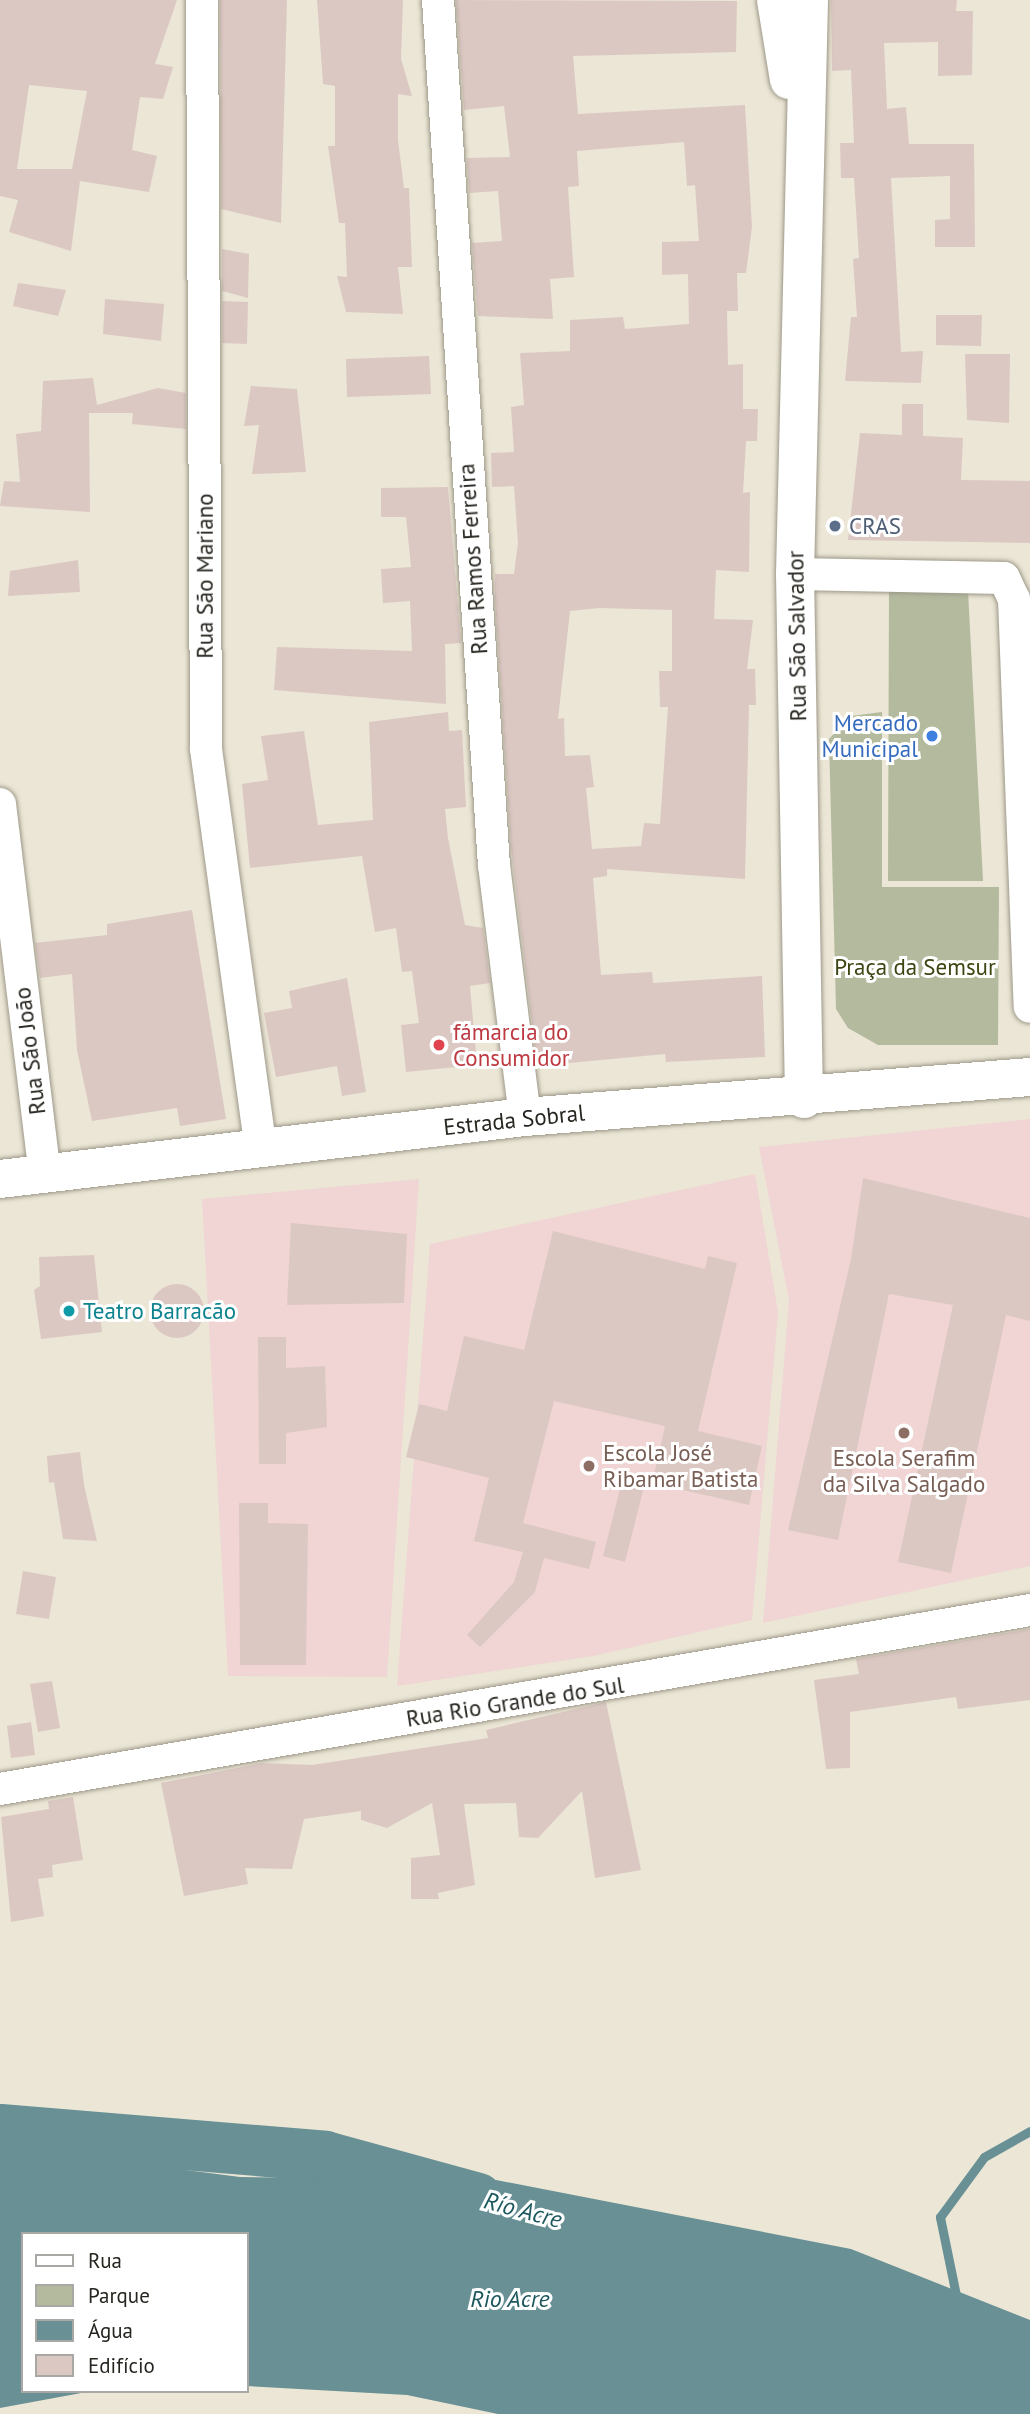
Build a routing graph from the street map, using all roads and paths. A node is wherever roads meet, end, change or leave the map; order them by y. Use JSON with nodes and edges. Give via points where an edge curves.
{"nodes":[{"id":1,"x":202,"y":0,"type":"edge"},
{"id":2,"x":438,"y":0,"type":"edge"},
{"id":3,"x":776,"y":0,"type":"edge"},
{"id":4,"x":808,"y":0,"type":"edge"},
{"id":5,"x":803,"y":172,"type":"junction"},
{"id":6,"x":795,"y":574,"type":"junction"},
{"id":7,"x":0,"y":804,"type":"edge"},
{"id":8,"x":1030,"y":1007,"type":"edge"},
{"id":9,"x":1030,"y":1077,"type":"edge"},
{"id":10,"x":804,"y":1099,"type":"junction"},
{"id":11,"x":525,"y":1117,"type":"junction"},
{"id":12,"x":261,"y":1149,"type":"junction"},
{"id":13,"x":45,"y":1174,"type":"junction"},
{"id":14,"x":0,"y":1179,"type":"edge"},
{"id":15,"x":1030,"y":1610,"type":"edge"},
{"id":16,"x":0,"y":1789,"type":"edge"}],
"edges":[{"from":1,"to":12,"type":"street","name":"Rua São Mariano","via":[[206,749]]},
{"from":2,"to":11,"type":"street","name":"Rua Ramos Ferreira","via":[[494,865]]},
{"from":3,"to":5,"type":"street"},
{"from":4,"to":5,"type":"street"},
{"from":5,"to":6,"type":"street","name":"Rua São Salvador"},
{"from":6,"to":8,"type":"street","via":[[1004,578],[1014,599]]},
{"from":6,"to":10,"type":"street","name":"Rua São Salvador"},
{"from":7,"to":13,"type":"street","name":"Rua São João"},
{"from":9,"to":10,"type":"street","name":"Estrada Sobral"},
{"from":10,"to":11,"type":"street","name":"Estrada Sobral"},
{"from":11,"to":12,"type":"street","name":"Estrada Sobral"},
{"from":12,"to":13,"type":"street","name":"Estrada Sobral"},
{"from":13,"to":14,"type":"street","name":"Estrada Sobral"},
{"from":15,"to":16,"type":"street","name":"Rua Rio Grande do Sul"}]}
